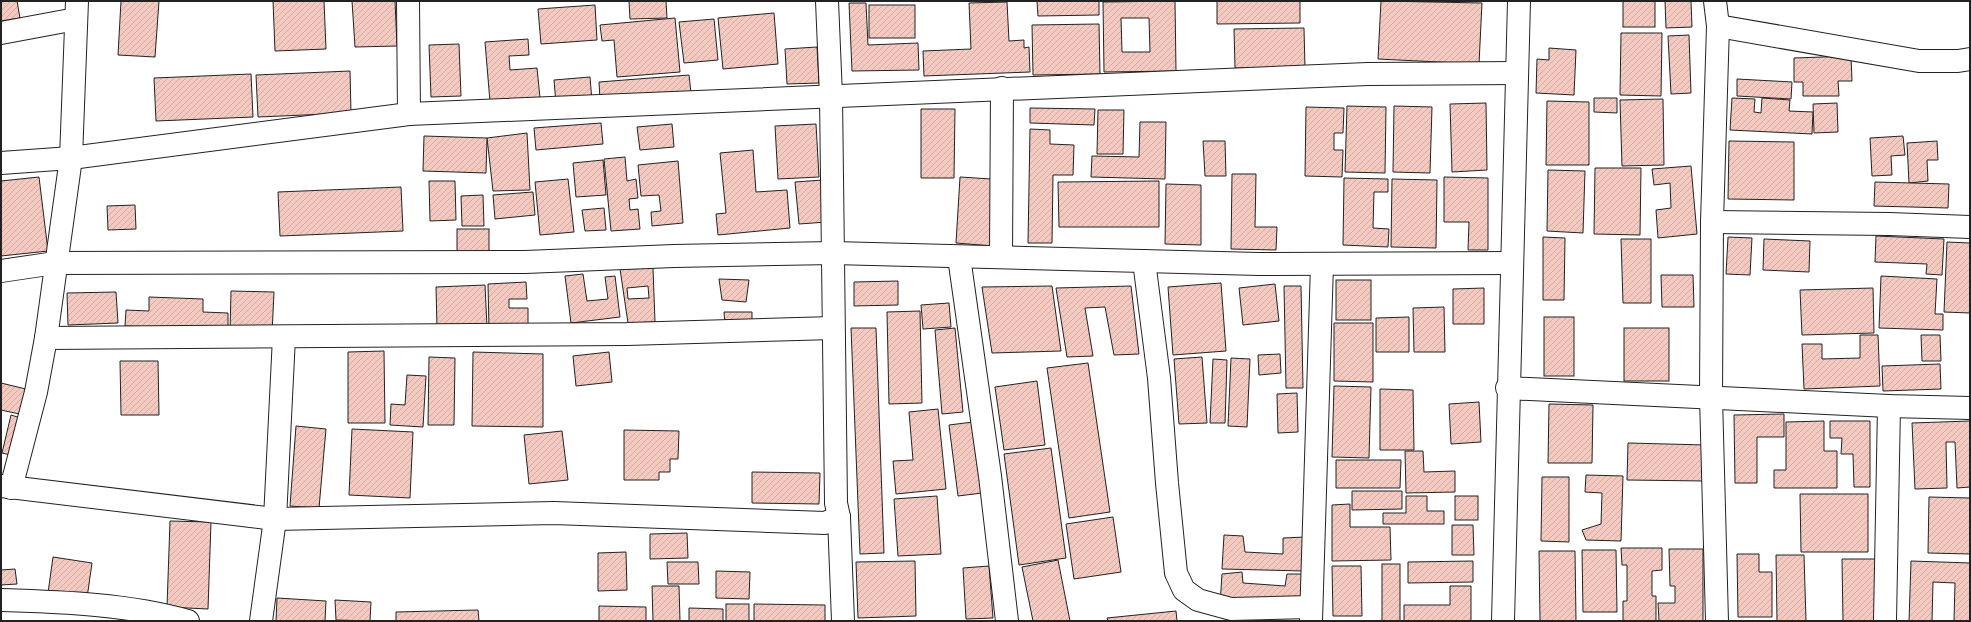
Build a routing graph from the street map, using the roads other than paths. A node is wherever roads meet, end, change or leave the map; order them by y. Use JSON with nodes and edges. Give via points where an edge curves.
{"nodes":[{"id":1,"x":408,"y":1,"type":"edge"},
{"id":2,"x":827,"y":1,"type":"edge"},
{"id":3,"x":1519,"y":1,"type":"edge"},
{"id":4,"x":1715,"y":1,"type":"edge"},
{"id":5,"x":76,"y":10,"type":"edge"},
{"id":6,"x":1718,"y":26,"type":"junction"},
{"id":7,"x":1,"y":33,"type":"edge"},
{"id":8,"x":1970,"y":59,"type":"edge"},
{"id":9,"x":1517,"y":73,"type":"junction"},
{"id":10,"x":1002,"y":88,"type":"junction"},
{"id":11,"x":831,"y":96,"type":"junction"},
{"id":12,"x":409,"y":114,"type":"junction"},
{"id":13,"x":71,"y":158,"type":"junction"},
{"id":14,"x":1,"y":163,"type":"edge"},
{"id":15,"x":1712,"y":222,"type":"junction"},
{"id":16,"x":1970,"y":227,"type":"edge"},
{"id":17,"x":833,"y":254,"type":"junction"},
{"id":18,"x":959,"y":257,"type":"junction"},
{"id":19,"x":1001,"y":257,"type":"junction"},
{"id":20,"x":1144,"y":261,"type":"junction"},
{"id":21,"x":55,"y":263,"type":"junction"},
{"id":22,"x":1512,"y":263,"type":"junction"},
{"id":23,"x":1322,"y":264,"type":"junction"},
{"id":24,"x":1,"y":271,"type":"edge"},
{"id":25,"x":833,"y":328,"type":"junction"},
{"id":26,"x":284,"y":337,"type":"junction"},
{"id":27,"x":46,"y":338,"type":"junction"},
{"id":28,"x":1507,"y":388,"type":"junction"},
{"id":29,"x":1711,"y":397,"type":"junction"},
{"id":30,"x":1889,"y":406,"type":"junction"},
{"id":31,"x":1970,"y":408,"type":"edge"},
{"id":32,"x":6,"y":487,"type":"edge"},
{"id":33,"x":839,"y":517,"type":"junction"},
{"id":34,"x":275,"y":520,"type":"junction"},
{"id":35,"x":1,"y":600,"type":"edge"},
{"id":36,"x":1311,"y":614,"type":"edge"},
{"id":37,"x":188,"y":621,"type":"edge"},
{"id":38,"x":261,"y":621,"type":"edge"},
{"id":39,"x":843,"y":621,"type":"edge"},
{"id":40,"x":1007,"y":621,"type":"edge"},
{"id":41,"x":1503,"y":621,"type":"edge"},
{"id":42,"x":1717,"y":621,"type":"edge"},
{"id":43,"x":1885,"y":621,"type":"edge"}],
"edges":[{"from":1,"to":12,"type":"street"},
{"from":2,"to":11,"type":"street"},
{"from":3,"to":9,"type":"street"},
{"from":4,"to":6,"type":"street"},
{"from":5,"to":7,"type":"street"},
{"from":5,"to":13,"type":"street"},
{"from":6,"to":8,"type":"street","via":[[1919,61]]},
{"from":6,"to":15,"type":"street"},
{"from":9,"to":10,"type":"street","via":[[1368,74]]},
{"from":9,"to":22,"type":"street"},
{"from":10,"to":11,"type":"street"},
{"from":10,"to":19,"type":"street"},
{"from":11,"to":12,"type":"street"},
{"from":11,"to":17,"type":"street"},
{"from":12,"to":13,"type":"street"},
{"from":13,"to":14,"type":"street"},
{"from":13,"to":21,"type":"street"},
{"from":15,"to":16,"type":"street"},
{"from":15,"to":29,"type":"street"},
{"from":17,"to":18,"type":"street"},
{"from":17,"to":21,"type":"street","via":[[667,256],[525,262]]},
{"from":17,"to":25,"type":"street"},
{"from":18,"to":19,"type":"street"},
{"from":18,"to":40,"type":"street","via":[[990,476]]},
{"from":19,"to":20,"type":"street"},
{"from":20,"to":23,"type":"street"},
{"from":20,"to":36,"type":"street","via":[[1159,378],[1176,573],[1184,590],[1198,600],[1231,609]]},
{"from":21,"to":24,"type":"street"},
{"from":21,"to":27,"type":"street"},
{"from":22,"to":23,"type":"street"},
{"from":22,"to":28,"type":"street"},
{"from":23,"to":36,"type":"street"},
{"from":25,"to":26,"type":"street","via":[[627,334]]},
{"from":25,"to":33,"type":"street","via":[[836,503]]},
{"from":26,"to":27,"type":"street"},
{"from":26,"to":34,"type":"street"},
{"from":27,"to":32,"type":"street","via":[[36,392]]},
{"from":28,"to":29,"type":"street"},
{"from":28,"to":41,"type":"street"},
{"from":29,"to":30,"type":"street"},
{"from":29,"to":42,"type":"street"},
{"from":30,"to":31,"type":"street"},
{"from":30,"to":43,"type":"street"},
{"from":32,"to":34,"type":"street"},
{"from":33,"to":34,"type":"street","via":[[825,523],[554,513]]},
{"from":33,"to":39,"type":"street"},
{"from":34,"to":38,"type":"street"},
{"from":35,"to":37,"type":"street","via":[[101,606],[164,614]]}]}
